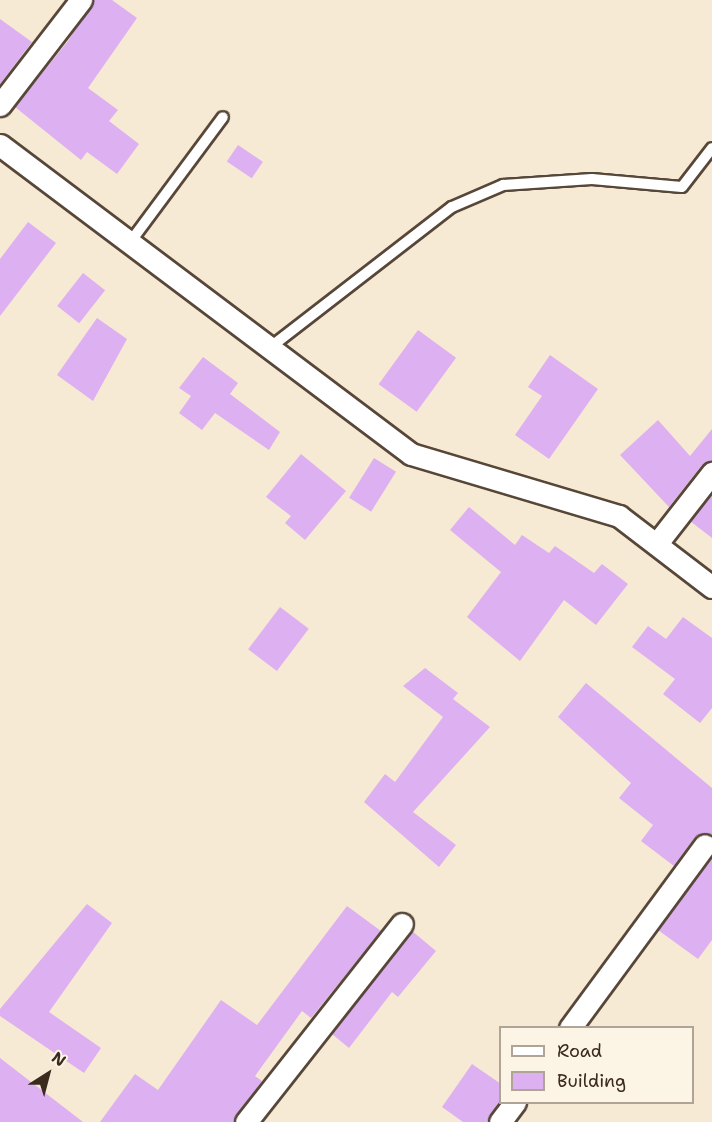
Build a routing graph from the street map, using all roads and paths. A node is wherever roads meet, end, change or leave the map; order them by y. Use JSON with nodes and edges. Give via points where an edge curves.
{"nodes":[{"id":1,"x":81,"y":0,"type":"edge"},
{"id":2,"x":0,"y":105,"type":"edge"},
{"id":3,"x":223,"y":117,"type":"dead end"},
{"id":4,"x":0,"y":145,"type":"edge"},
{"id":5,"x":712,"y":148,"type":"edge"},
{"id":6,"x":131,"y":242,"type":"junction"},
{"id":7,"x":268,"y":349,"type":"junction"},
{"id":8,"x":712,"y":473,"type":"edge"},
{"id":9,"x":658,"y":542,"type":"junction"},
{"id":10,"x":712,"y":587,"type":"edge"},
{"id":11,"x":705,"y":845,"type":"dead end"},
{"id":12,"x":402,"y":924,"type":"dead end"},
{"id":13,"x":571,"y":1026,"type":"edge"},
{"id":14,"x":514,"y":1104,"type":"edge"},
{"id":15,"x":246,"y":1122,"type":"edge"},
{"id":16,"x":500,"y":1122,"type":"edge"}],
"edges":[{"from":1,"to":2,"type":"street"},
{"from":3,"to":6,"type":"lane"},
{"from":4,"to":6,"type":"street"},
{"from":5,"to":7,"type":"lane","via":[[682,187],[592,179],[503,185],[452,207]]},
{"from":6,"to":7,"type":"street"},
{"from":7,"to":9,"type":"street","via":[[411,454],[595,506]]},
{"from":8,"to":9,"type":"street"},
{"from":9,"to":10,"type":"street"},
{"from":11,"to":13,"type":"street"},
{"from":12,"to":15,"type":"street"},
{"from":14,"to":16,"type":"street"}]}
